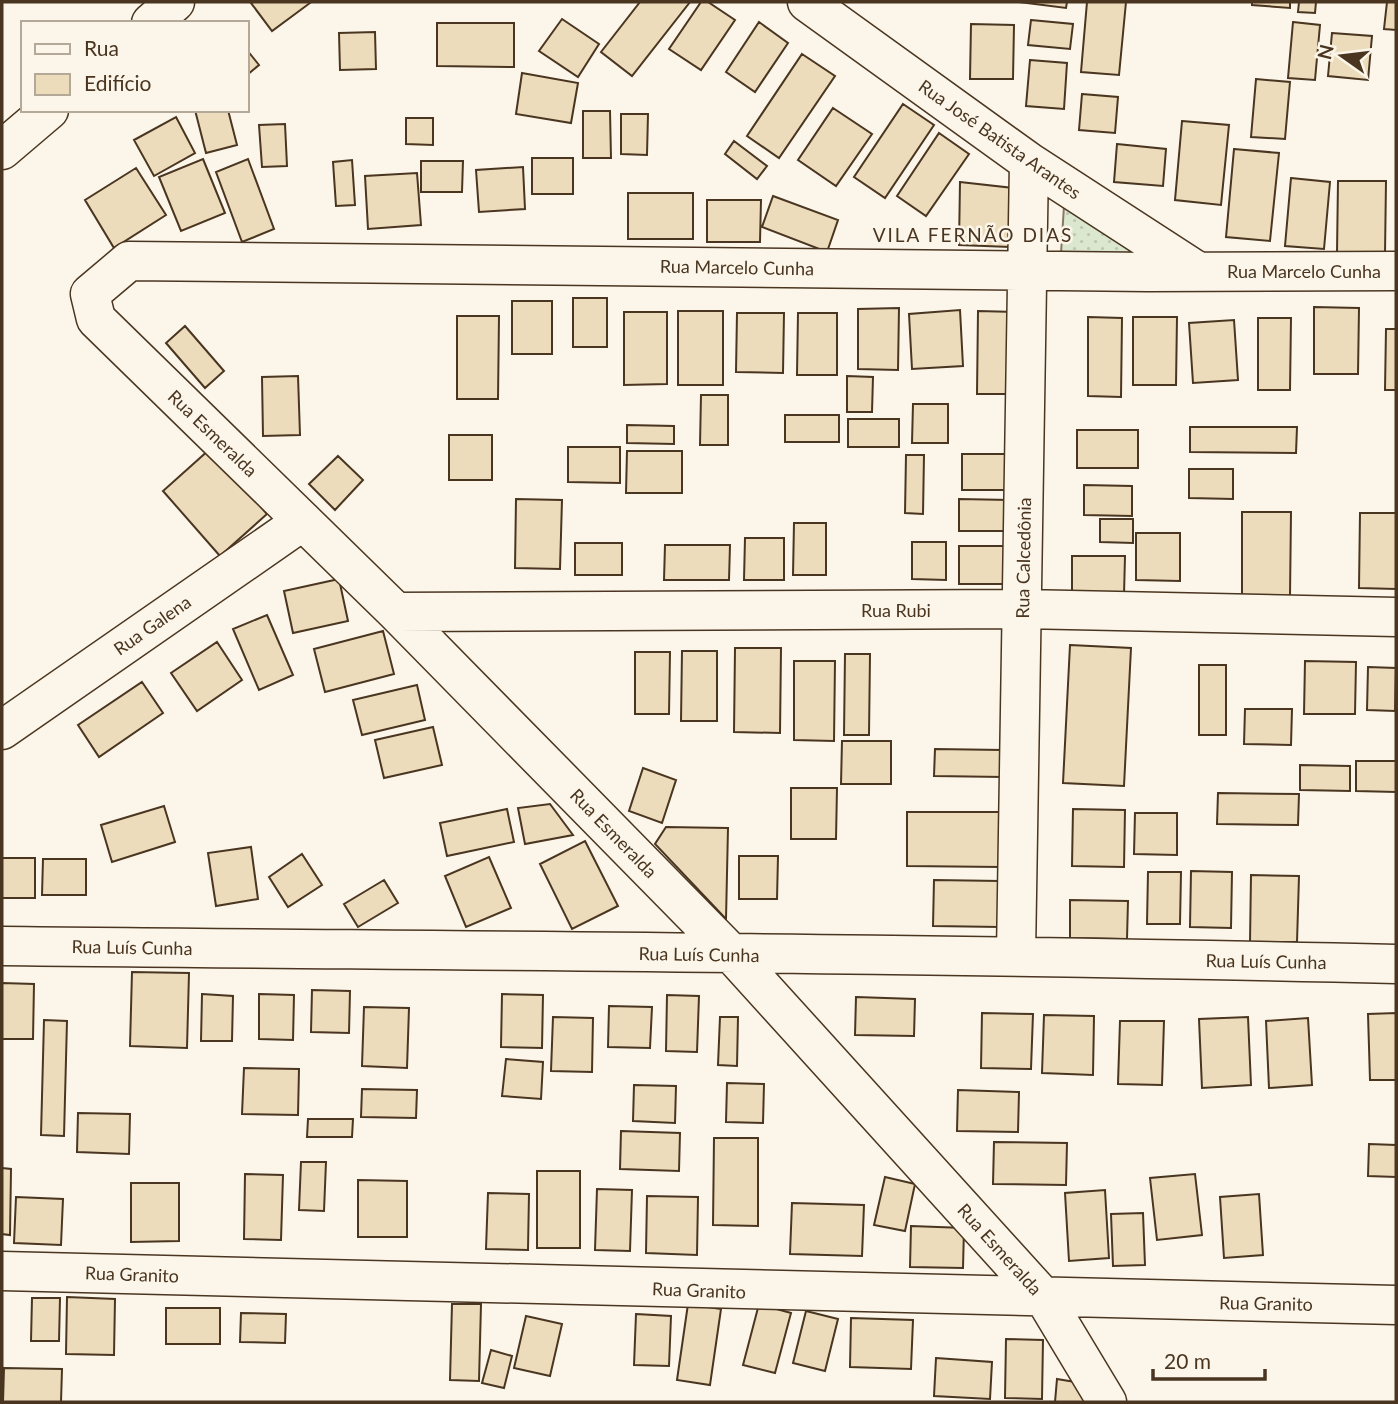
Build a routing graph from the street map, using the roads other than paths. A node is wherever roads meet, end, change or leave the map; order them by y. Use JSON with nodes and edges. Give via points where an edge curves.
{"nodes":[{"id":1,"x":176,"y":2,"type":"edge"},
{"id":2,"x":807,"y":2,"type":"edge"},
{"id":3,"x":153,"y":21,"type":"edge"},
{"id":4,"x":47,"y":112,"type":"edge"},
{"id":5,"x":2,"y":150,"type":"edge"},
{"id":6,"x":1029,"y":162,"type":"junction"},
{"id":7,"x":1027,"y":270,"type":"junction"},
{"id":8,"x":1197,"y":271,"type":"junction"},
{"id":9,"x":1396,"y":271,"type":"edge"},
{"id":10,"x":90,"y":294,"type":"joint"},
{"id":11,"x":303,"y":521,"type":"junction"},
{"id":12,"x":1022,"y":609,"type":"junction"},
{"id":13,"x":396,"y":612,"type":"junction"},
{"id":14,"x":1396,"y":617,"type":"edge"},
{"id":15,"x":2,"y":730,"type":"edge"},
{"id":16,"x":2,"y":946,"type":"edge"},
{"id":17,"x":733,"y":955,"type":"junction"},
{"id":18,"x":1016,"y":955,"type":"junction"},
{"id":19,"x":1396,"y":964,"type":"edge"},
{"id":20,"x":2,"y":1271,"type":"edge"},
{"id":21,"x":1045,"y":1299,"type":"junction"},
{"id":22,"x":1396,"y":1306,"type":"edge"},
{"id":23,"x":1107,"y":1402,"type":"edge"}],
"edges":[{"from":1,"to":3,"type":"street"},
{"from":2,"to":6,"type":"street","name":"Rua José Batista Arantes"},
{"from":4,"to":5,"type":"street"},
{"from":6,"to":7,"type":"street","name":"Rua Calcedônia"},
{"from":6,"to":8,"type":"street","name":"Rua José Batista Arantes"},
{"from":7,"to":8,"type":"street","name":"Rua Marcelo Cunha"},
{"from":7,"to":10,"type":"street","name":"Rua Marcelo Cunha","via":[[129,261]]},
{"from":7,"to":12,"type":"street","name":"Rua Calcedônia"},
{"from":8,"to":9,"type":"street","name":"Rua Marcelo Cunha"},
{"from":10,"to":11,"type":"street","name":"Rua Esmeralda","via":[[96,319]]},
{"from":11,"to":13,"type":"street","name":"Rua Esmeralda"},
{"from":11,"to":15,"type":"street","name":"Rua Galena"},
{"from":12,"to":13,"type":"street","name":"Rua Rubi"},
{"from":12,"to":14,"type":"street","name":"Rua Rubi"},
{"from":12,"to":18,"type":"street","name":"Rua Calcedônia"},
{"from":13,"to":17,"type":"street","name":"Rua Esmeralda"},
{"from":16,"to":17,"type":"street","name":"Rua Luís Cunha"},
{"from":17,"to":18,"type":"street","name":"Rua Luís Cunha"},
{"from":17,"to":21,"type":"street","name":"Rua Esmeralda"},
{"from":18,"to":19,"type":"street","name":"Rua Luís Cunha"},
{"from":20,"to":21,"type":"street","name":"Rua Granito"},
{"from":21,"to":22,"type":"street","name":"Rua Granito"},
{"from":21,"to":23,"type":"street","name":"Rua Esmeralda"}]}
